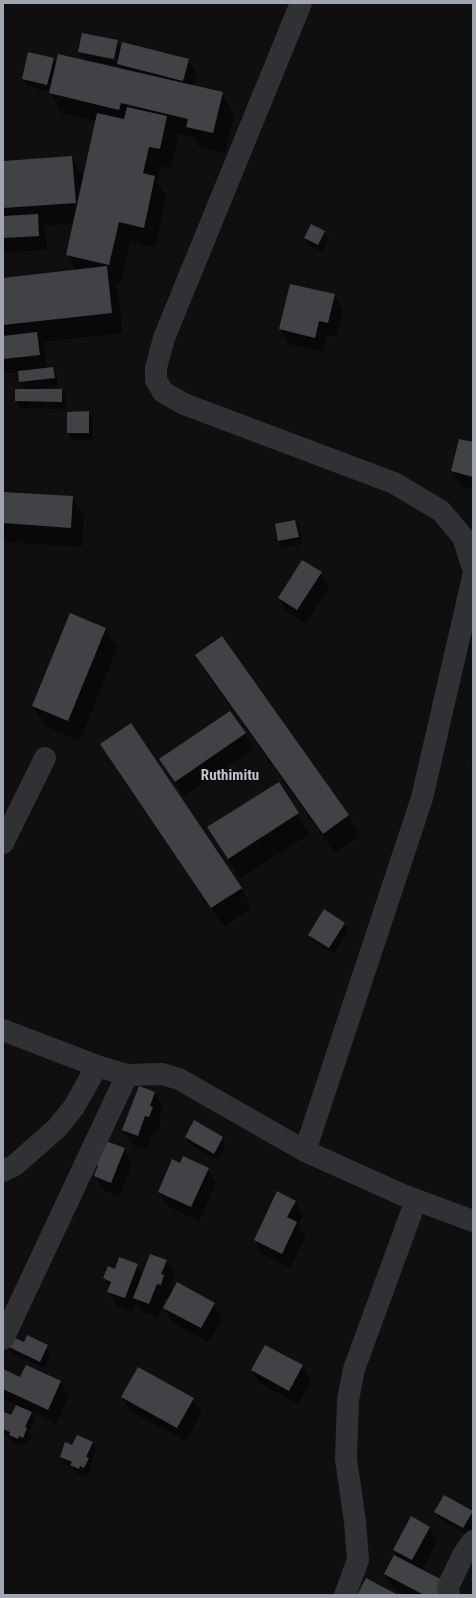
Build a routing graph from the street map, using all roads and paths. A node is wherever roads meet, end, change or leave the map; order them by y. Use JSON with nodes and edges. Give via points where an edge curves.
{"nodes":[{"id":1,"x":301,"y":3,"type":"edge"},
{"id":2,"x":473,"y":568,"type":"edge"},
{"id":3,"x":473,"y":577,"type":"edge"},
{"id":4,"x":46,"y":758,"type":"dead end"},
{"id":5,"x":3,"y":842,"type":"edge"},
{"id":6,"x":3,"y":1030,"type":"edge"},
{"id":7,"x":97,"y":1066,"type":"junction"},
{"id":8,"x":127,"y":1075,"type":"junction"},
{"id":9,"x":305,"y":1150,"type":"junction"},
{"id":10,"x":3,"y":1171,"type":"edge"},
{"id":11,"x":416,"y":1200,"type":"junction"},
{"id":12,"x":473,"y":1221,"type":"edge"},
{"id":13,"x":3,"y":1339,"type":"edge"},
{"id":14,"x":473,"y":1541,"type":"edge"},
{"id":15,"x":345,"y":1595,"type":"edge"},
{"id":16,"x":449,"y":1595,"type":"edge"}],
"edges":[{"from":1,"to":2,"type":"street","via":[[164,338],[156,368],[156,380],[163,392],[184,404],[394,483],[441,511],[463,536]]},
{"from":3,"to":9,"type":"street","via":[[422,798]]},
{"from":4,"to":5,"type":"street"},
{"from":6,"to":7,"type":"street"},
{"from":7,"to":8,"type":"street"},
{"from":7,"to":10,"type":"street","via":[[74,1107],[57,1128],[15,1165]]},
{"from":8,"to":9,"type":"street","via":[[162,1074],[178,1079]]},
{"from":8,"to":13,"type":"street"},
{"from":9,"to":11,"type":"street"},
{"from":11,"to":12,"type":"street"},
{"from":11,"to":15,"type":"street","via":[[354,1369],[348,1400],[346,1459],[358,1560]]},
{"from":14,"to":16,"type":"street","via":[[463,1555],[448,1587]]}]}
